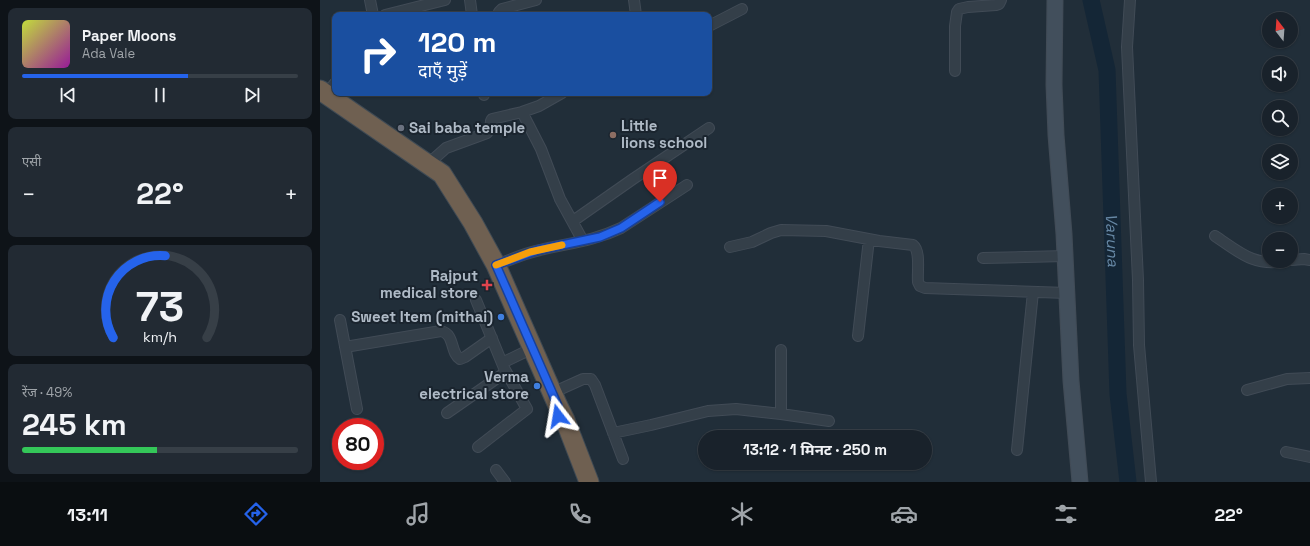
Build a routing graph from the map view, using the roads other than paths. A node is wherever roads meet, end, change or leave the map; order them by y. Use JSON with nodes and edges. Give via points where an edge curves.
{"nodes":[{"id":1,"x":370,"y":0,"type":"edge"},
{"id":2,"x":444,"y":0,"type":"edge"},
{"id":3,"x":470,"y":0,"type":"edge"},
{"id":4,"x":536,"y":0,"type":"edge"},
{"id":5,"x":634,"y":0,"type":"edge"},
{"id":6,"x":1001,"y":0,"type":"edge"},
{"id":7,"x":1055,"y":0,"type":"edge"},
{"id":8,"x":1130,"y":0,"type":"edge"},
{"id":9,"x":742,"y":9,"type":"dead end"},
{"id":10,"x":372,"y":12,"type":"edge"},
{"id":11,"x":397,"y":12,"type":"edge"},
{"id":12,"x":472,"y":12,"type":"edge"},
{"id":13,"x":499,"y":12,"type":"edge"},
{"id":14,"x":636,"y":12,"type":"edge"},
{"id":15,"x":712,"y":24,"type":"edge"},
{"id":16,"x":955,"y":71,"type":"dead end"},
{"id":17,"x":325,"y":93,"type":"edge"},
{"id":18,"x":557,"y":96,"type":"edge"},
{"id":19,"x":522,"y":112,"type":"junction"},
{"id":20,"x":710,"y":128,"type":"dead end"},
{"id":21,"x":428,"y":164,"type":"junction"},
{"id":22,"x":687,"y":185,"type":"dead end"},
{"id":23,"x":455,"y":194,"type":"junction"},
{"id":24,"x":573,"y":221,"type":"junction"},
{"id":25,"x":1215,"y":236,"type":"dead end"},
{"id":26,"x":869,"y":239,"type":"junction"},
{"id":27,"x":583,"y":241,"type":"junction"},
{"id":28,"x":730,"y":247,"type":"dead end"},
{"id":29,"x":1065,"y":256,"type":"junction"},
{"id":30,"x":983,"y":258,"type":"dead end"},
{"id":31,"x":1298,"y":259,"type":"edge"},
{"id":32,"x":1310,"y":260,"type":"edge"},
{"id":33,"x":1262,"y":262,"type":"edge"},
{"id":34,"x":496,"y":265,"type":"junction"},
{"id":35,"x":1032,"y":292,"type":"junction"},
{"id":36,"x":1067,"y":293,"type":"junction"},
{"id":37,"x":476,"y":300,"type":"dead end"},
{"id":38,"x":340,"y":320,"type":"dead end"},
{"id":39,"x":858,"y":336,"type":"dead end"},
{"id":40,"x":492,"y":338,"type":"junction"},
{"id":41,"x":345,"y":347,"type":"junction"},
{"id":42,"x":533,"y":348,"type":"junction"},
{"id":43,"x":781,"y":350,"type":"dead end"},
{"id":44,"x":504,"y":367,"type":"junction"},
{"id":45,"x":1310,"y":378,"type":"edge"},
{"id":46,"x":1247,"y":390,"type":"dead end"},
{"id":47,"x":555,"y":400,"type":"junction"},
{"id":48,"x":357,"y":409,"type":"dead end"},
{"id":49,"x":447,"y":413,"type":"dead end"},
{"id":50,"x":781,"y":414,"type":"junction"},
{"id":51,"x":830,"y":421,"type":"dead end"},
{"id":52,"x":613,"y":433,"type":"junction"},
{"id":53,"x":478,"y":447,"type":"dead end"},
{"id":54,"x":1017,"y":450,"type":"dead end"},
{"id":55,"x":1286,"y":452,"type":"dead end"},
{"id":56,"x":1310,"y":457,"type":"edge"},
{"id":57,"x":623,"y":459,"type":"dead end"},
{"id":58,"x":496,"y":470,"type":"dead end"},
{"id":59,"x":503,"y":481,"type":"edge"},
{"id":60,"x":581,"y":482,"type":"edge"},
{"id":61,"x":589,"y":482,"type":"edge"},
{"id":62,"x":1080,"y":482,"type":"edge"},
{"id":63,"x":1151,"y":482,"type":"edge"}],
"edges":[{"from":1,"to":10,"type":"street"},
{"from":2,"to":11,"type":"street"},
{"from":3,"to":12,"type":"street"},
{"from":4,"to":13,"type":"street"},
{"from":5,"to":14,"type":"street"},
{"from":6,"to":16,"type":"street","via":[[996,5],[968,7],[957,12]]},
{"from":7,"to":29,"type":"street","via":[[1056,128]]},
{"from":8,"to":63,"type":"street","via":[[1128,47],[1139,345]]},
{"from":9,"to":15,"type":"street"},
{"from":17,"to":21,"type":"highway"},
{"from":17,"to":23,"type":"highway"},
{"from":18,"to":19,"type":"street"},
{"from":19,"to":21,"type":"street","via":[[492,119],[487,133],[446,148]]},
{"from":19,"to":24,"type":"street","via":[[541,149],[560,199]]},
{"from":20,"to":24,"type":"street"},
{"from":21,"to":23,"type":"highway","via":[[442,174]]},
{"from":22,"to":27,"type":"street","via":[[621,228]]},
{"from":23,"to":34,"type":"highway"},
{"from":24,"to":27,"type":"street"},
{"from":25,"to":33,"type":"street","via":[[1246,257]]},
{"from":26,"to":28,"type":"street","via":[[826,231],[781,230],[752,242]]},
{"from":26,"to":35,"type":"street","via":[[915,247],[918,282],[922,287]]},
{"from":26,"to":39,"type":"street"},
{"from":27,"to":34,"type":"street","via":[[538,250]]},
{"from":29,"to":30,"type":"street"},
{"from":29,"to":36,"type":"street"},
{"from":31,"to":32,"type":"street"},
{"from":34,"to":42,"type":"highway"},
{"from":35,"to":36,"type":"street"},
{"from":35,"to":54,"type":"street"},
{"from":36,"to":62,"type":"street","via":[[1070,382]]},
{"from":37,"to":40,"type":"street"},
{"from":38,"to":41,"type":"street"},
{"from":40,"to":41,"type":"street","via":[[460,359],[456,356],[447,333],[441,331]]},
{"from":40,"to":44,"type":"street"},
{"from":41,"to":48,"type":"street"},
{"from":42,"to":44,"type":"street"},
{"from":42,"to":47,"type":"highway"},
{"from":43,"to":50,"type":"street"},
{"from":44,"to":49,"type":"street"},
{"from":44,"to":53,"type":"street","via":[[527,409]]},
{"from":45,"to":46,"type":"street","via":[[1287,379]]},
{"from":47,"to":52,"type":"street","via":[[583,379],[591,379]]},
{"from":47,"to":60,"type":"highway","via":[[559,425]]},
{"from":47,"to":61,"type":"highway"},
{"from":50,"to":51,"type":"street"},
{"from":50,"to":52,"type":"street","via":[[736,409],[708,411]]},
{"from":52,"to":57,"type":"street"},
{"from":55,"to":56,"type":"street"},
{"from":58,"to":59,"type":"street"}]}
